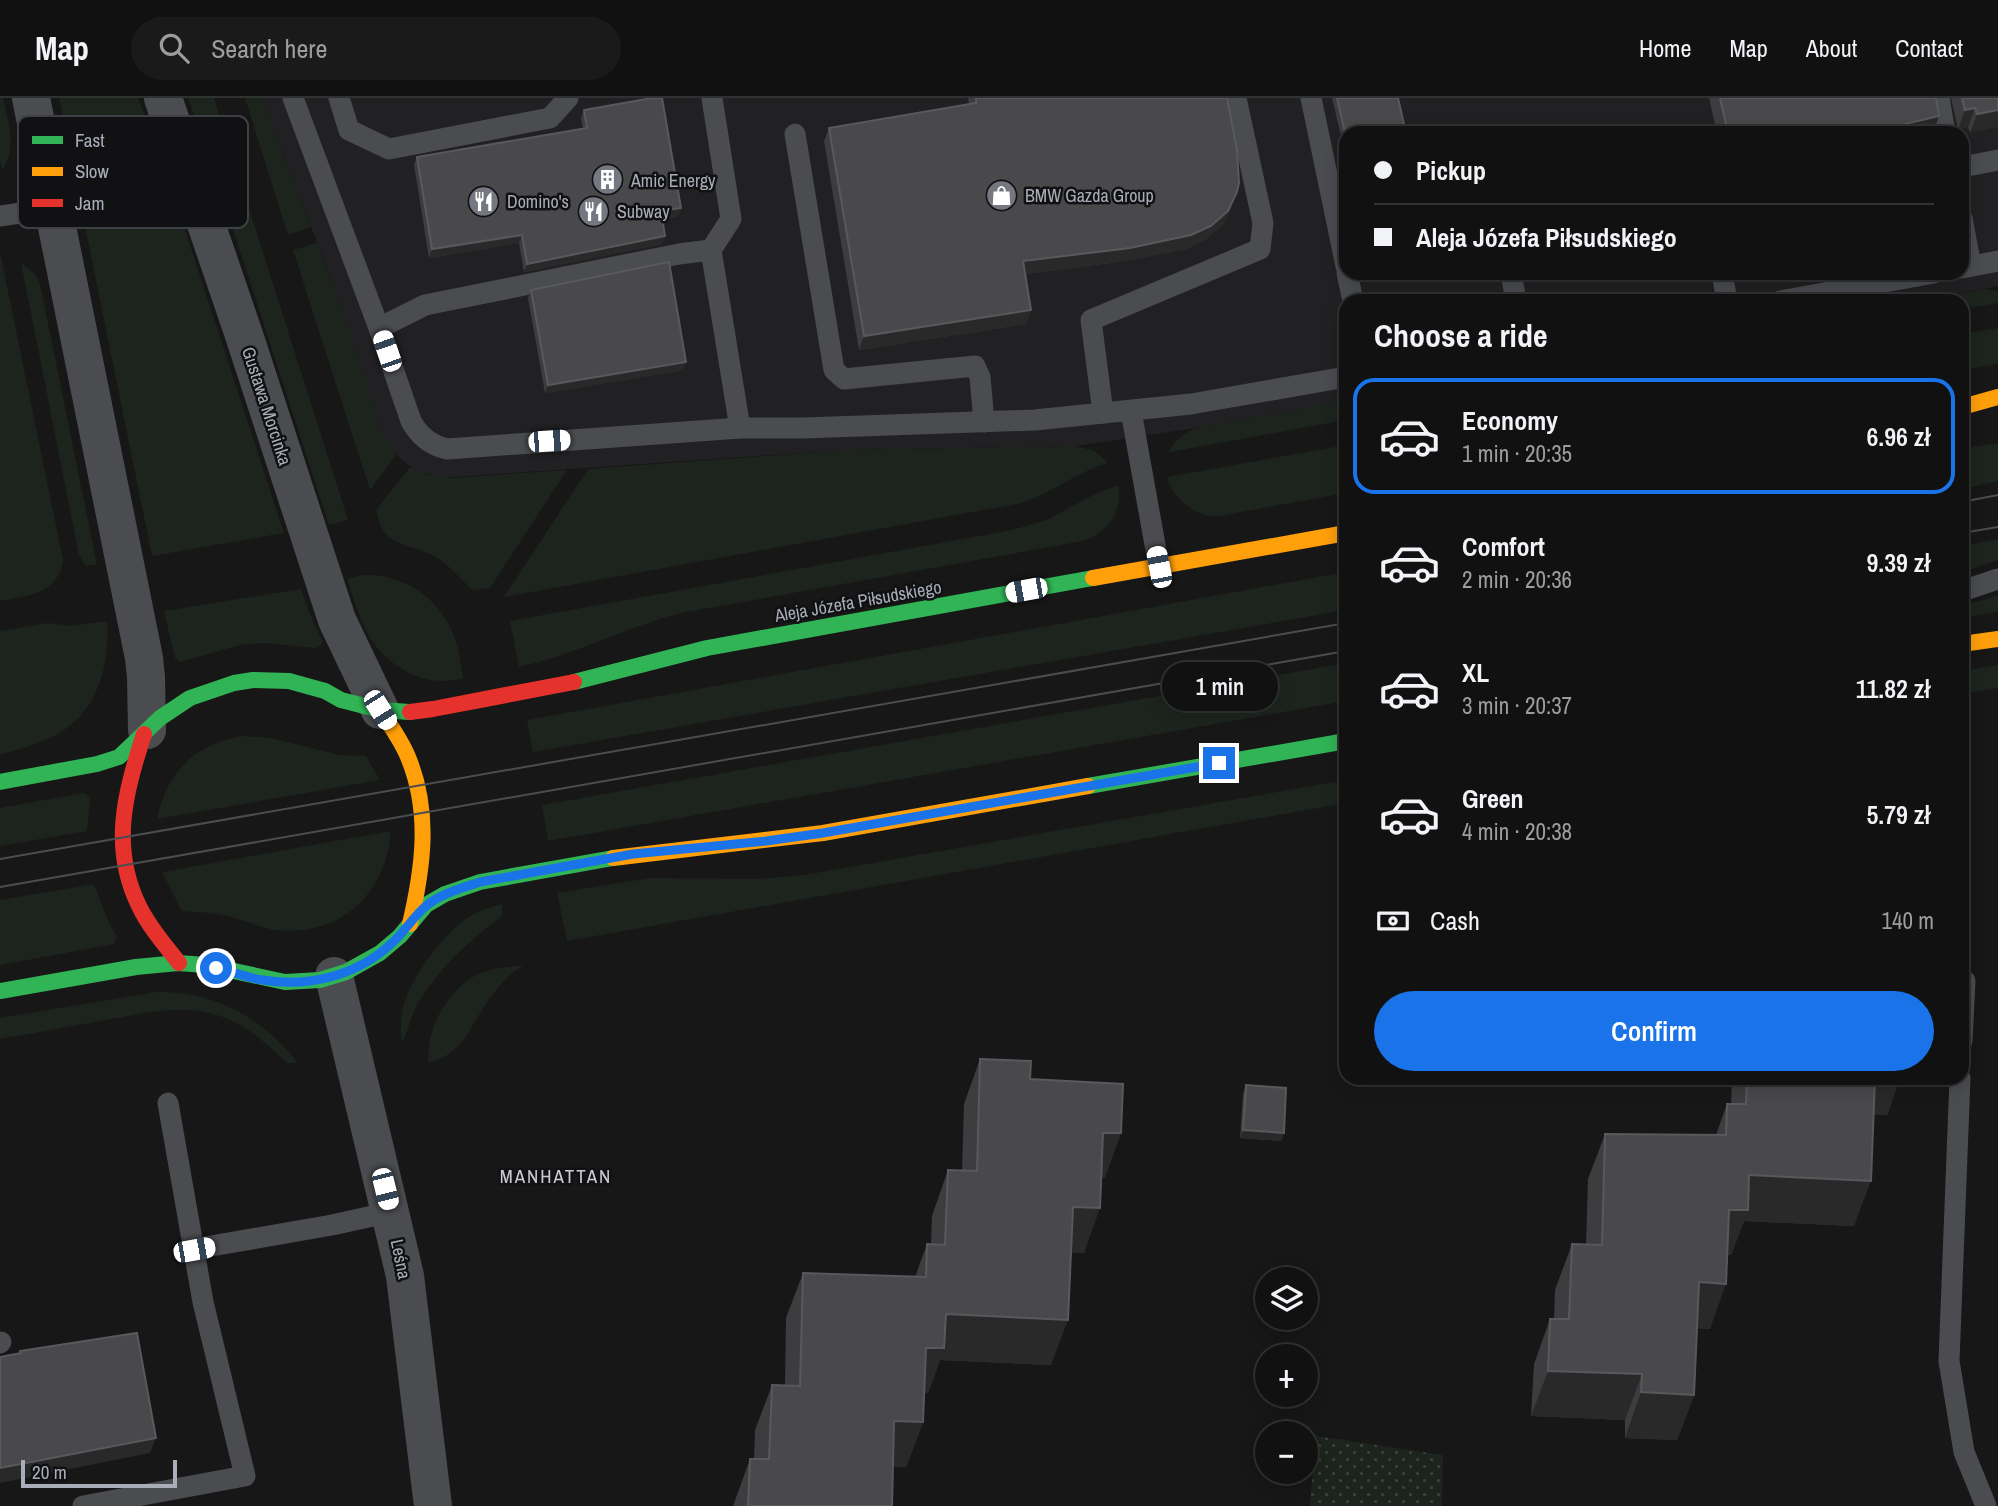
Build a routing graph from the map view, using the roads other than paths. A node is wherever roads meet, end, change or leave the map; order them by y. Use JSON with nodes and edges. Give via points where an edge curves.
{"nodes":[{"id":1,"x":31,"y":98,"type":"edge"},
{"id":2,"x":163,"y":98,"type":"edge"},
{"id":3,"x":293,"y":98,"type":"edge"},
{"id":4,"x":339,"y":98,"type":"edge"},
{"id":5,"x":568,"y":98,"type":"edge"},
{"id":6,"x":712,"y":98,"type":"edge"},
{"id":7,"x":1236,"y":98,"type":"edge"},
{"id":8,"x":1311,"y":98,"type":"edge"},
{"id":9,"x":1939,"y":98,"type":"edge"},
{"id":10,"x":34,"y":116,"type":"edge"},
{"id":11,"x":169,"y":116,"type":"edge"},
{"id":12,"x":1944,"y":126,"type":"edge"},
{"id":13,"x":796,"y":134,"type":"dead end"},
{"id":14,"x":1998,"y":160,"type":"edge"},
{"id":15,"x":1969,"y":166,"type":"edge"},
{"id":16,"x":18,"y":213,"type":"edge"},
{"id":17,"x":0,"y":216,"type":"edge"},
{"id":18,"x":56,"y":228,"type":"edge"},
{"id":19,"x":207,"y":228,"type":"edge"},
{"id":20,"x":1339,"y":233,"type":"edge"},
{"id":21,"x":711,"y":250,"type":"junction"},
{"id":22,"x":1998,"y":261,"type":"edge"},
{"id":23,"x":1969,"y":266,"type":"edge"},
{"id":24,"x":1896,"y":280,"type":"edge"},
{"id":25,"x":1818,"y":294,"type":"edge"},
{"id":26,"x":379,"y":327,"type":"junction"},
{"id":27,"x":1339,"y":378,"type":"edge"},
{"id":28,"x":1998,"y":397,"type":"edge"},
{"id":29,"x":1969,"y":405,"type":"edge"},
{"id":30,"x":1131,"y":411,"type":"junction"},
{"id":31,"x":1103,"y":413,"type":"junction"},
{"id":32,"x":1969,"y":416,"type":"edge"},
{"id":33,"x":1998,"y":416,"type":"edge"},
{"id":34,"x":984,"y":422,"type":"junction"},
{"id":35,"x":740,"y":428,"type":"junction"},
{"id":36,"x":1339,"y":534,"type":"edge"},
{"id":37,"x":1159,"y":567,"type":"junction"},
{"id":38,"x":1998,"y":579,"type":"edge"},
{"id":39,"x":1969,"y":589,"type":"edge"},
{"id":40,"x":1998,"y":639,"type":"edge"},
{"id":41,"x":1969,"y":644,"type":"edge"},
{"id":42,"x":380,"y":710,"type":"junction"},
{"id":43,"x":146,"y":732,"type":"junction"},
{"id":44,"x":1339,"y":742,"type":"edge"},
{"id":45,"x":0,"y":782,"type":"edge"},
{"id":46,"x":410,"y":924,"type":"junction"},
{"id":47,"x":179,"y":963,"type":"junction"},
{"id":48,"x":334,"y":976,"type":"junction"},
{"id":49,"x":0,"y":991,"type":"edge"},
{"id":50,"x":1960,"y":1085,"type":"edge"},
{"id":51,"x":168,"y":1103,"type":"dead end"},
{"id":52,"x":391,"y":1212,"type":"junction"},
{"id":53,"x":194,"y":1250,"type":"junction"},
{"id":54,"x":83,"y":1506,"type":"edge"},
{"id":55,"x":433,"y":1506,"type":"edge"},
{"id":56,"x":1986,"y":1506,"type":"edge"}],
"edges":[{"from":1,"to":10,"type":"street"},
{"from":2,"to":11,"type":"street","name":"Gustawa Morcinka"},
{"from":3,"to":26,"type":"lane"},
{"from":4,"to":5,"type":"lane","via":[[349,131],[389,149],[550,118]]},
{"from":6,"to":21,"type":"lane","via":[[731,219]]},
{"from":7,"to":31,"type":"lane","via":[[1263,223],[1260,249],[1091,320]]},
{"from":8,"to":20,"type":"lane"},
{"from":9,"to":12,"type":"lane"},
{"from":13,"to":34,"type":"lane","via":[[834,370],[844,379],[975,366]]},
{"from":14,"to":15,"type":"lane"},
{"from":16,"to":17,"type":"lane"},
{"from":18,"to":43,"type":"street","via":[[144,658]]},
{"from":19,"to":42,"type":"street","name":"Gustawa Morcinka","via":[[337,620]]},
{"from":21,"to":26,"type":"lane","via":[[425,305]]},
{"from":21,"to":35,"type":"lane"},
{"from":22,"to":23,"type":"lane"},
{"from":24,"to":25,"type":"lane"},
{"from":26,"to":35,"type":"lane","via":[[411,421],[434,446],[447,449]]},
{"from":27,"to":30,"type":"lane"},
{"from":28,"to":29,"type":"street"},
{"from":30,"to":31,"type":"lane"},
{"from":30,"to":37,"type":"lane"},
{"from":31,"to":34,"type":"lane"},
{"from":32,"to":33,"type":"lane"},
{"from":34,"to":35,"type":"lane"},
{"from":36,"to":37,"type":"street","name":"Aleja Józefa Piłsudskiego"},
{"from":37,"to":42,"type":"street","name":"Aleja Józefa Piłsudskiego","via":[[707,648],[587,680],[467,704],[406,712]]},
{"from":38,"to":39,"type":"lane"},
{"from":40,"to":41,"type":"street"},
{"from":42,"to":43,"type":"street","name":"Aleja Józefa Piłsudskiego","via":[[308,685],[253,680],[190,698]]},
{"from":42,"to":46,"type":"street","via":[[407,755],[418,786],[425,834]]},
{"from":43,"to":45,"type":"street","via":[[113,759]]},
{"from":43,"to":47,"type":"street","via":[[122,811],[124,865],[142,912]]},
{"from":44,"to":46,"type":"street","via":[[823,833],[633,854],[522,873],[437,898]]},
{"from":46,"to":48,"type":"street","via":[[382,952]]},
{"from":47,"to":48,"type":"street","via":[[282,982]]},
{"from":47,"to":49,"type":"street"},
{"from":48,"to":52,"type":"street","name":"Leśna"},
{"from":50,"to":56,"type":"lane","via":[[1949,1361],[1964,1452]]},
{"from":51,"to":53,"type":"lane"},
{"from":52,"to":53,"type":"lane"},
{"from":52,"to":55,"type":"street","name":"Leśna","via":[[405,1276]]},
{"from":53,"to":54,"type":"lane","via":[[245,1476]]}]}
